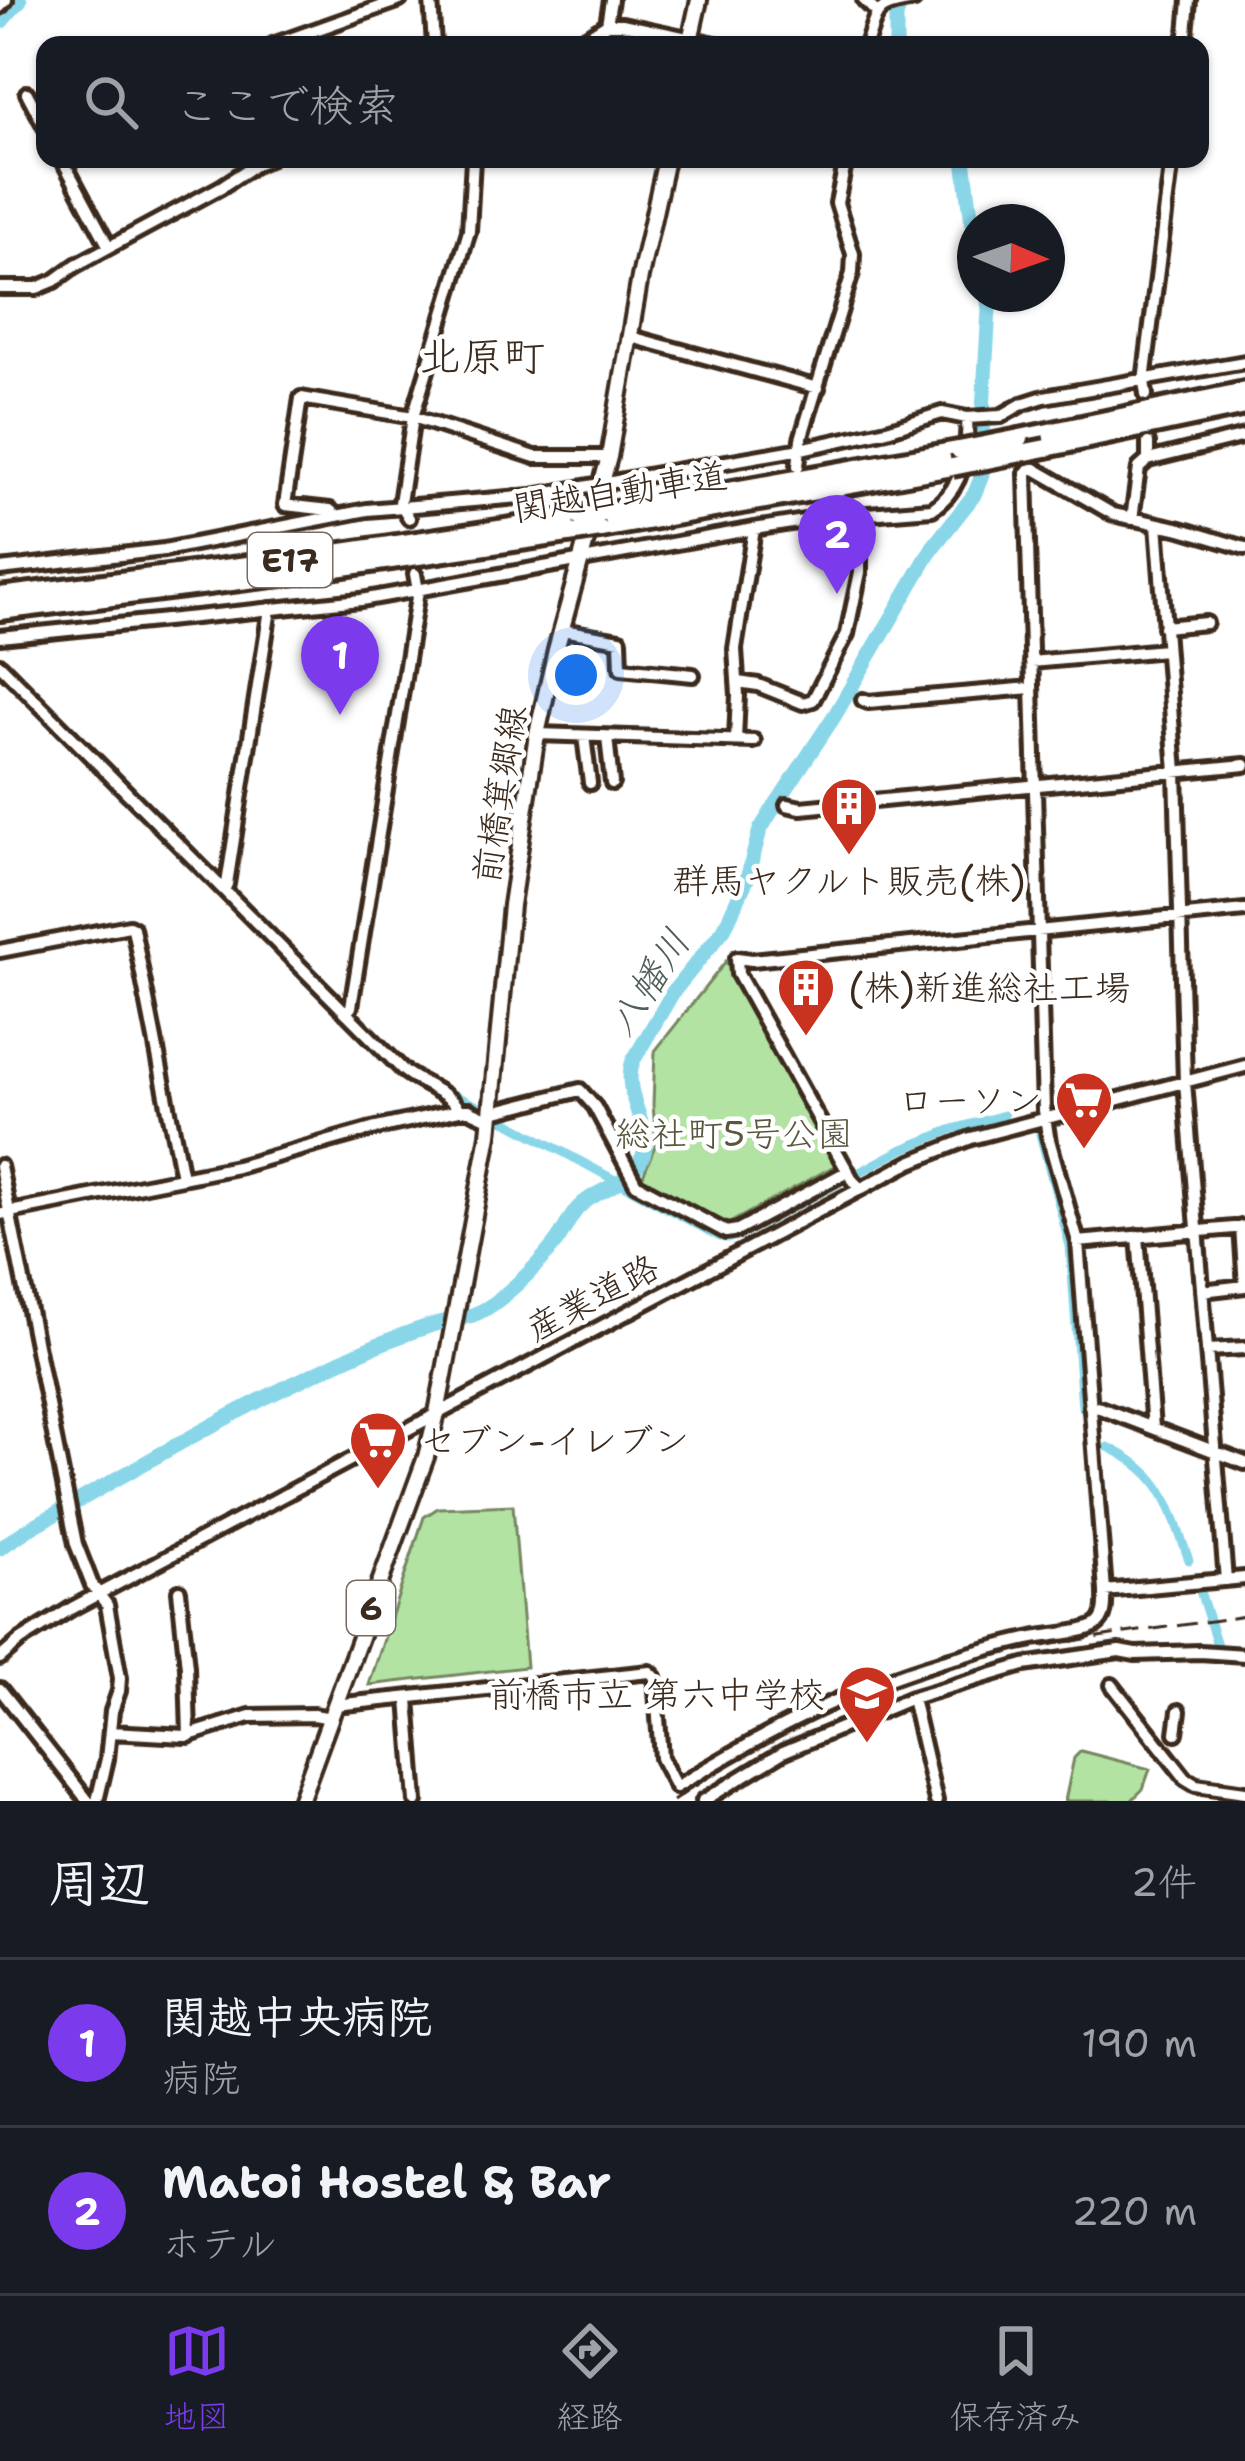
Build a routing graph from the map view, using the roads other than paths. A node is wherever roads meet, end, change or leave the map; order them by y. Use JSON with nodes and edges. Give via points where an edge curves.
{"nodes":[{"id":1,"x":6,"y":0,"type":"edge"},
{"id":2,"x":400,"y":0,"type":"edge"},
{"id":3,"x":431,"y":0,"type":"edge"},
{"id":4,"x":611,"y":0,"type":"edge"},
{"id":5,"x":699,"y":0,"type":"edge"},
{"id":6,"x":864,"y":0,"type":"edge"},
{"id":7,"x":914,"y":0,"type":"edge"},
{"id":8,"x":1189,"y":0,"type":"edge"},
{"id":9,"x":0,"y":8,"type":"edge"},
{"id":10,"x":878,"y":13,"type":"junction"},
{"id":11,"x":607,"y":24,"type":"junction"},
{"id":12,"x":298,"y":36,"type":"edge"},
{"id":13,"x":433,"y":36,"type":"edge"},
{"id":14,"x":588,"y":36,"type":"edge"},
{"id":15,"x":667,"y":36,"type":"edge"},
{"id":16,"x":690,"y":36,"type":"edge"},
{"id":17,"x":869,"y":36,"type":"edge"},
{"id":18,"x":1186,"y":36,"type":"edge"},
{"id":19,"x":27,"y":93,"type":"dead end"},
{"id":20,"x":36,"y":110,"type":"edge"},
{"id":21,"x":67,"y":168,"type":"edge"},
{"id":22,"x":250,"y":168,"type":"edge"},
{"id":23,"x":472,"y":168,"type":"edge"},
{"id":24,"x":664,"y":168,"type":"edge"},
{"id":25,"x":843,"y":168,"type":"edge"},
{"id":26,"x":1171,"y":168,"type":"edge"},
{"id":27,"x":109,"y":247,"type":"junction"},
{"id":28,"x":0,"y":288,"type":"edge"},
{"id":29,"x":631,"y":337,"type":"junction"},
{"id":30,"x":1245,"y":362,"type":"edge"},
{"id":31,"x":1144,"y":381,"type":"junction"},
{"id":32,"x":818,"y":388,"type":"junction"},
{"id":33,"x":1245,"y":391,"type":"edge"},
{"id":34,"x":1146,"y":395,"type":"dead end"},
{"id":35,"x":1245,"y":406,"type":"edge"},
{"id":36,"x":413,"y":417,"type":"junction"},
{"id":37,"x":970,"y":418,"type":"junction"},
{"id":38,"x":1245,"y":436,"type":"edge"},
{"id":39,"x":1148,"y":442,"type":"dead end"},
{"id":40,"x":801,"y":449,"type":"junction"},
{"id":41,"x":609,"y":457,"type":"junction"},
{"id":42,"x":956,"y":458,"type":"junction"},
{"id":43,"x":1148,"y":460,"type":"junction"},
{"id":44,"x":798,"y":466,"type":"dead end"},
{"id":45,"x":603,"y":482,"type":"junction"},
{"id":46,"x":788,"y":509,"type":"dead end"},
{"id":47,"x":406,"y":513,"type":"junction"},
{"id":48,"x":336,"y":515,"type":"junction"},
{"id":49,"x":860,"y":515,"type":"junction"},
{"id":50,"x":1132,"y":519,"type":"junction"},
{"id":51,"x":787,"y":524,"type":"junction"},
{"id":52,"x":1157,"y":524,"type":"junction"},
{"id":53,"x":577,"y":525,"type":"junction"},
{"id":54,"x":271,"y":528,"type":"junction"},
{"id":55,"x":754,"y":529,"type":"junction"},
{"id":56,"x":274,"y":543,"type":"tunnel mouth"},
{"id":57,"x":1245,"y":548,"type":"edge"},
{"id":58,"x":582,"y":559,"type":"junction"},
{"id":59,"x":0,"y":568,"type":"edge"},
{"id":60,"x":416,"y":574,"type":"tunnel mouth"},
{"id":61,"x":281,"y":590,"type":"tunnel mouth"},
{"id":62,"x":418,"y":591,"type":"junction"},
{"id":63,"x":0,"y":596,"type":"edge"},
{"id":64,"x":134,"y":603,"type":"dead end"},
{"id":65,"x":276,"y":609,"type":"junction"},
{"id":66,"x":0,"y":610,"type":"edge"},
{"id":67,"x":136,"y":621,"type":"junction"},
{"id":68,"x":1206,"y":623,"type":"dead end"},
{"id":69,"x":1164,"y":627,"type":"junction"},
{"id":70,"x":562,"y":630,"type":"junction"},
{"id":71,"x":0,"y":637,"type":"edge"},
{"id":72,"x":1165,"y":650,"type":"junction"},
{"id":73,"x":1030,"y":662,"type":"junction"},
{"id":74,"x":0,"y":665,"type":"edge"},
{"id":75,"x":693,"y":676,"type":"dead end"},
{"id":76,"x":737,"y":682,"type":"junction"},
{"id":77,"x":1031,"y":688,"type":"junction"},
{"id":78,"x":862,"y":700,"type":"dead end"},
{"id":79,"x":537,"y":734,"type":"junction"},
{"id":80,"x":584,"y":736,"type":"junction"},
{"id":81,"x":608,"y":737,"type":"junction"},
{"id":82,"x":736,"y":739,"type":"junction"},
{"id":83,"x":754,"y":741,"type":"dead end"},
{"id":84,"x":1245,"y":765,"type":"edge"},
{"id":85,"x":1175,"y":772,"type":"junction"},
{"id":86,"x":590,"y":783,"type":"dead end"},
{"id":87,"x":612,"y":783,"type":"dead end"},
{"id":88,"x":1034,"y":786,"type":"junction"},
{"id":89,"x":787,"y":806,"type":"dead end"},
{"id":90,"x":224,"y":890,"type":"junction"},
{"id":91,"x":1245,"y":910,"type":"edge"},
{"id":92,"x":1180,"y":916,"type":"junction"},
{"id":93,"x":1039,"y":930,"type":"junction"},
{"id":94,"x":0,"y":951,"type":"edge"},
{"id":95,"x":346,"y":1013,"type":"junction"},
{"id":96,"x":1245,"y":1066,"type":"edge"},
{"id":97,"x":1185,"y":1082,"type":"junction"},
{"id":98,"x":459,"y":1110,"type":"junction"},
{"id":99,"x":492,"y":1116,"type":"junction"},
{"id":100,"x":1045,"y":1118,"type":"junction"},
{"id":101,"x":0,"y":1166,"type":"edge"},
{"id":102,"x":848,"y":1171,"type":"junction"},
{"id":103,"x":182,"y":1177,"type":"junction"},
{"id":104,"x":860,"y":1188,"type":"junction"},
{"id":105,"x":4,"y":1213,"type":"edge"},
{"id":106,"x":1243,"y":1227,"type":"edge"},
{"id":107,"x":1197,"y":1231,"type":"junction"},
{"id":108,"x":1138,"y":1236,"type":"junction"},
{"id":109,"x":1078,"y":1242,"type":"junction"},
{"id":110,"x":1202,"y":1291,"type":"junction"},
{"id":111,"x":1245,"y":1348,"type":"edge"},
{"id":112,"x":1208,"y":1350,"type":"junction"},
{"id":113,"x":1090,"y":1406,"type":"junction"},
{"id":114,"x":436,"y":1413,"type":"junction"},
{"id":115,"x":1154,"y":1428,"type":"junction"},
{"id":116,"x":1216,"y":1452,"type":"junction"},
{"id":117,"x":1245,"y":1463,"type":"edge"},
{"id":118,"x":1245,"y":1578,"type":"edge"},
{"id":119,"x":1226,"y":1580,"type":"junction"},
{"id":120,"x":179,"y":1591,"type":"dead end"},
{"id":121,"x":1105,"y":1591,"type":"junction"},
{"id":122,"x":97,"y":1594,"type":"junction"},
{"id":123,"x":1245,"y":1655,"type":"edge"},
{"id":124,"x":0,"y":1658,"type":"edge"},
{"id":125,"x":1112,"y":1685,"type":"dead end"},
{"id":126,"x":0,"y":1689,"type":"edge"},
{"id":127,"x":912,"y":1698,"type":"junction"},
{"id":128,"x":408,"y":1699,"type":"junction"},
{"id":129,"x":1179,"y":1711,"type":"dead end"},
{"id":130,"x":333,"y":1712,"type":"junction"},
{"id":131,"x":110,"y":1732,"type":"junction"},
{"id":132,"x":1177,"y":1732,"type":"dead end"},
{"id":133,"x":189,"y":1736,"type":"junction"},
{"id":134,"x":1245,"y":1792,"type":"edge"},
{"id":135,"x":92,"y":1801,"type":"edge"},
{"id":136,"x":300,"y":1801,"type":"edge"},
{"id":137,"x":416,"y":1801,"type":"edge"},
{"id":138,"x":703,"y":1801,"type":"edge"},
{"id":139,"x":936,"y":1801,"type":"edge"}],
"edges":[{"from":1,"to":9,"type":"street"},
{"from":2,"to":12,"type":"street"},
{"from":3,"to":13,"type":"street"},
{"from":4,"to":11,"type":"street"},
{"from":5,"to":16,"type":"main road"},
{"from":6,"to":10,"type":"street"},
{"from":7,"to":10,"type":"street"},
{"from":8,"to":18,"type":"street"},
{"from":10,"to":17,"type":"street"},
{"from":11,"to":14,"type":"street"},
{"from":11,"to":15,"type":"street"},
{"from":19,"to":20,"type":"street"},
{"from":21,"to":27,"type":"street"},
{"from":22,"to":27,"type":"street"},
{"from":23,"to":36,"type":"street","via":[[469,231]]},
{"from":24,"to":29,"type":"main road","name":"前橋箕郷線","number":"6"},
{"from":25,"to":32,"type":"street","via":[[837,203],[853,266]]},
{"from":26,"to":31,"type":"street"},
{"from":27,"to":28,"type":"street","via":[[37,289]]},
{"from":29,"to":32,"type":"street"},
{"from":29,"to":41,"type":"main road","name":"前橋箕郷線","number":"6"},
{"from":30,"to":31,"type":"street"},
{"from":31,"to":34,"type":"street"},
{"from":31,"to":37,"type":"street"},
{"from":32,"to":40,"type":"street"},
{"from":33,"to":42,"type":"highway","name":"関越自動車道","bridge":true},
{"from":35,"to":42,"type":"highway","name":"関越自動車道","bridge":true,"via":[[1046,448]]},
{"from":36,"to":41,"type":"street","via":[[535,457]]},
{"from":36,"to":47,"type":"street","via":[[400,503]]},
{"from":36,"to":48,"type":"street","via":[[301,398],[285,505]]},
{"from":37,"to":40,"type":"street","via":[[942,413]]},
{"from":37,"to":49,"type":"street","via":[[966,460],[938,506]]},
{"from":38,"to":43,"type":"street"},
{"from":39,"to":43,"type":"street"},
{"from":40,"to":44,"type":"street"},
{"from":40,"to":45,"type":"street"},
{"from":41,"to":45,"type":"main road","name":"前橋箕郷線","number":"6"},
{"from":42,"to":53,"type":"highway","name":"関越自動車道","bridge":true},
{"from":43,"to":50,"type":"street","via":[[1139,468]]},
{"from":45,"to":47,"type":"street"},
{"from":45,"to":58,"type":"main road","name":"前橋箕郷線","number":"6"},
{"from":46,"to":51,"type":"street"},
{"from":47,"to":48,"type":"street"},
{"from":48,"to":54,"type":"street"},
{"from":49,"to":51,"type":"street"},
{"from":49,"to":76,"type":"street","via":[[848,634],[813,700],[803,704]]},
{"from":50,"to":52,"type":"street"},
{"from":50,"to":73,"type":"street","via":[[1035,469],[1026,473]]},
{"from":51,"to":55,"type":"street"},
{"from":52,"to":57,"type":"street"},
{"from":52,"to":69,"type":"street"},
{"from":53,"to":63,"type":"highway","name":"関越自動車道","number":"E17"},
{"from":53,"to":66,"type":"highway","name":"関越自動車道","number":"E17","via":[[289,575]]},
{"from":54,"to":56,"type":"street"},
{"from":54,"to":59,"type":"street","via":[[128,563]]},
{"from":55,"to":58,"type":"street"},
{"from":55,"to":76,"type":"street","via":[[735,642]]},
{"from":58,"to":62,"type":"street"},
{"from":58,"to":70,"type":"main road","name":"前橋箕郷線","number":"6"},
{"from":60,"to":62,"type":"street"},
{"from":61,"to":65,"type":"street"},
{"from":62,"to":65,"type":"street"},
{"from":62,"to":95,"type":"street"},
{"from":64,"to":67,"type":"street"},
{"from":65,"to":67,"type":"street"},
{"from":65,"to":90,"type":"street"},
{"from":67,"to":71,"type":"street"},
{"from":68,"to":69,"type":"street"},
{"from":69,"to":72,"type":"street"},
{"from":70,"to":75,"type":"street","via":[[620,640],[621,668]]},
{"from":70,"to":79,"type":"main road","name":"前橋箕郷線","number":"6"},
{"from":72,"to":73,"type":"street"},
{"from":72,"to":85,"type":"street"},
{"from":73,"to":77,"type":"street"},
{"from":74,"to":90,"type":"street"},
{"from":76,"to":82,"type":"street"},
{"from":77,"to":78,"type":"street"},
{"from":77,"to":88,"type":"street"},
{"from":79,"to":80,"type":"street"},
{"from":79,"to":99,"type":"main road","name":"前橋箕郷線","number":"6"},
{"from":80,"to":81,"type":"street"},
{"from":80,"to":86,"type":"street"},
{"from":81,"to":82,"type":"street"},
{"from":81,"to":87,"type":"street"},
{"from":82,"to":83,"type":"street"},
{"from":84,"to":85,"type":"street"},
{"from":85,"to":88,"type":"street"},
{"from":85,"to":92,"type":"street"},
{"from":88,"to":89,"type":"street"},
{"from":88,"to":93,"type":"street"},
{"from":90,"to":95,"type":"street"},
{"from":91,"to":92,"type":"street"},
{"from":92,"to":93,"type":"street"},
{"from":92,"to":97,"type":"street"},
{"from":93,"to":100,"type":"street"},
{"from":93,"to":102,"type":"street","via":[[737,958],[738,974]]},
{"from":94,"to":103,"type":"street","via":[[133,928]]},
{"from":95,"to":98,"type":"street","via":[[410,1076]]},
{"from":96,"to":97,"type":"street","name":"産業道路"},
{"from":97,"to":100,"type":"street","name":"産業道路"},
{"from":97,"to":107,"type":"street"},
{"from":98,"to":99,"type":"street"},
{"from":98,"to":103,"type":"street"},
{"from":99,"to":102,"type":"street","via":[[580,1090],[640,1187],[730,1232]]},
{"from":99,"to":114,"type":"main road","name":"前橋箕郷線","number":"6"},
{"from":100,"to":104,"type":"street","name":"産業道路","via":[[971,1138]]},
{"from":100,"to":109,"type":"street"},
{"from":101,"to":105,"type":"street"},
{"from":102,"to":104,"type":"street"},
{"from":103,"to":105,"type":"street"},
{"from":104,"to":114,"type":"street","name":"産業道路"},
{"from":105,"to":122,"type":"street","via":[[71,1520]]},
{"from":106,"to":107,"type":"street"},
{"from":106,"to":110,"type":"street","via":[[1245,1286]]},
{"from":107,"to":108,"type":"street"},
{"from":107,"to":110,"type":"street"},
{"from":108,"to":109,"type":"street"},
{"from":108,"to":115,"type":"street"},
{"from":109,"to":113,"type":"street"},
{"from":110,"to":112,"type":"street"},
{"from":111,"to":112,"type":"street"},
{"from":112,"to":116,"type":"street"},
{"from":113,"to":115,"type":"street"},
{"from":113,"to":121,"type":"street"},
{"from":114,"to":122,"type":"street","name":"産業道路"},
{"from":114,"to":130,"type":"main road","number":"6"},
{"from":115,"to":116,"type":"street"},
{"from":116,"to":117,"type":"street"},
{"from":116,"to":119,"type":"street"},
{"from":118,"to":119,"type":"street"},
{"from":119,"to":121,"type":"street"},
{"from":120,"to":133,"type":"street"},
{"from":121,"to":128,"type":"street","via":[[1094,1626],[869,1686],[676,1787],[661,1758],[650,1672]]},
{"from":122,"to":124,"type":"street","name":"産業道路"},
{"from":122,"to":131,"type":"street","via":[[107,1605],[120,1678]]},
{"from":123,"to":127,"type":"street","via":[[1078,1655]]},
{"from":125,"to":134,"type":"street","via":[[1186,1779]]},
{"from":126,"to":135,"type":"street"},
{"from":127,"to":138,"type":"street","via":[[783,1752]]},
{"from":127,"to":139,"type":"street"},
{"from":128,"to":130,"type":"street"},
{"from":128,"to":137,"type":"street"},
{"from":129,"to":132,"type":"street"},
{"from":130,"to":133,"type":"street","via":[[250,1716]]},
{"from":130,"to":136,"type":"main road","number":"6"},
{"from":131,"to":133,"type":"street"},
{"from":131,"to":135,"type":"street"}]}
